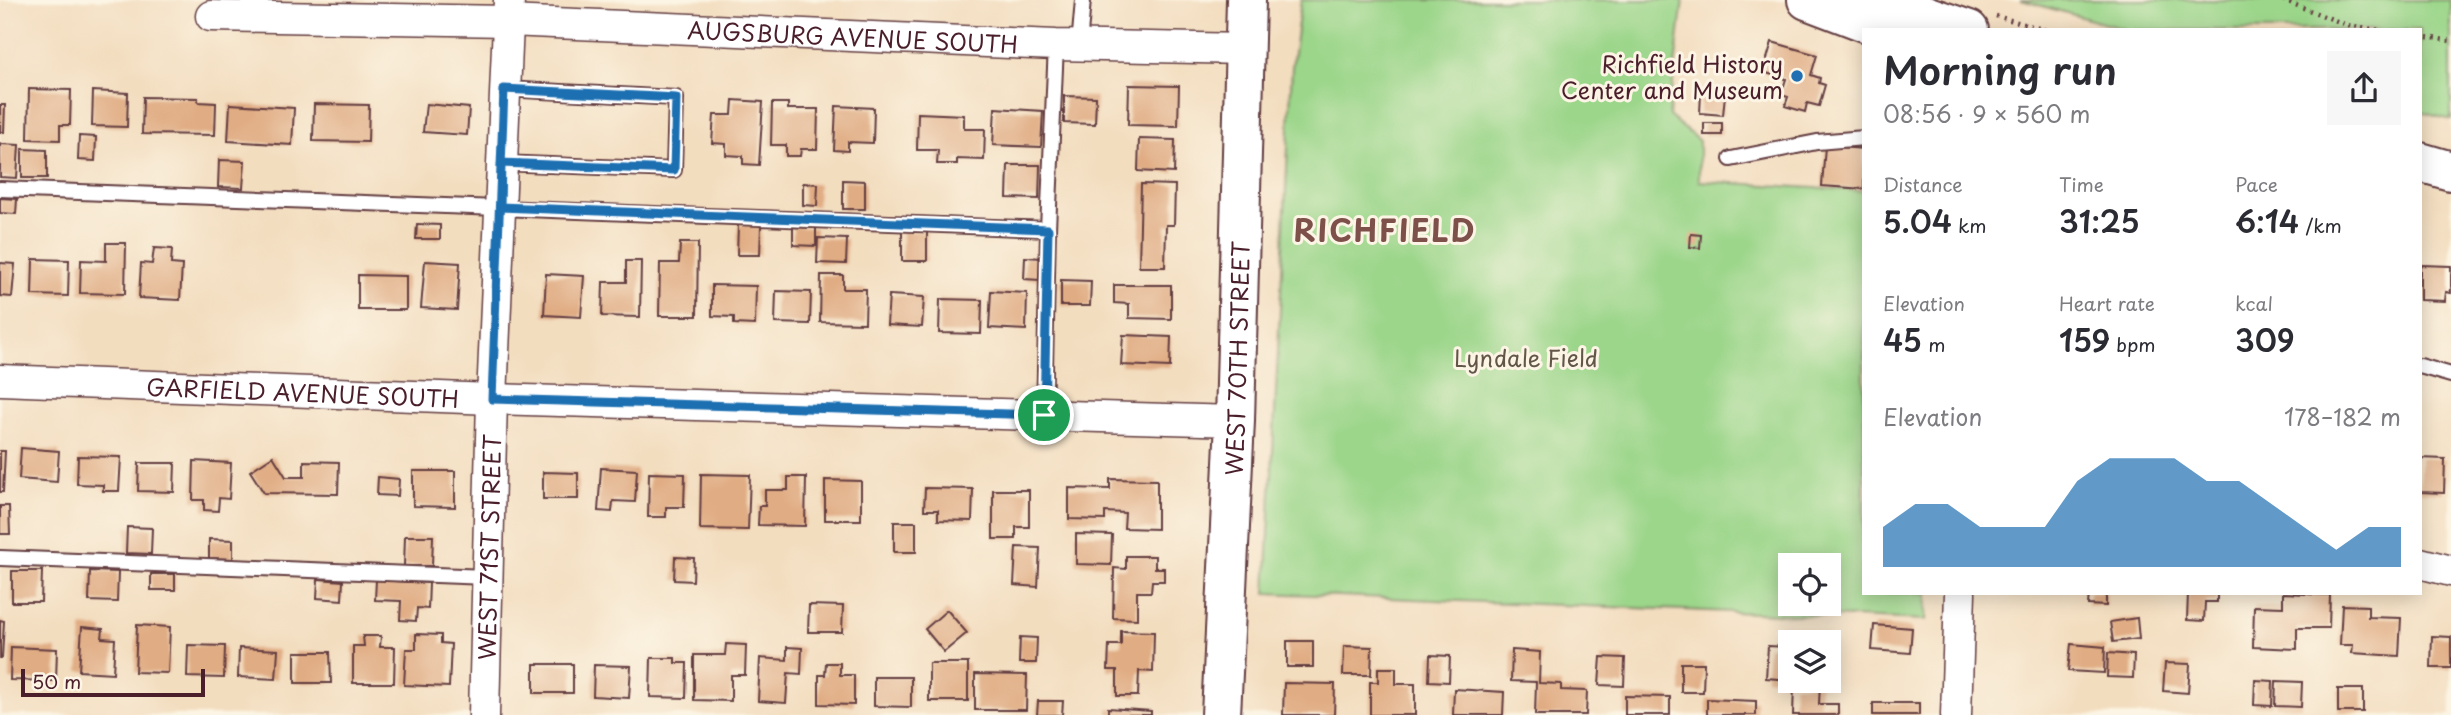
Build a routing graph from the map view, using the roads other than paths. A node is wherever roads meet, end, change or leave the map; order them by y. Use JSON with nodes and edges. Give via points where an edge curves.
{"nodes":[{"id":1,"x":1083,"y":0,"type":"edge"},
{"id":2,"x":1246,"y":0,"type":"edge"},
{"id":3,"x":1807,"y":0,"type":"edge"},
{"id":4,"x":1881,"y":0,"type":"edge"},
{"id":5,"x":508,"y":10,"type":"edge"},
{"id":6,"x":211,"y":16,"type":"dead end"},
{"id":7,"x":1881,"y":28,"type":"edge"},
{"id":8,"x":1963,"y":28,"type":"edge"},
{"id":9,"x":1067,"y":45,"type":"junction"},
{"id":10,"x":1244,"y":49,"type":"junction"},
{"id":11,"x":504,"y":89,"type":"junction"},
{"id":12,"x":1862,"y":138,"type":"edge"},
{"id":13,"x":1731,"y":159,"type":"dead end"},
{"id":14,"x":501,"y":163,"type":"junction"},
{"id":15,"x":2422,"y":163,"type":"edge"},
{"id":16,"x":2451,"y":171,"type":"edge"},
{"id":17,"x":2422,"y":183,"type":"edge"},
{"id":18,"x":0,"y":188,"type":"edge"},
{"id":19,"x":2451,"y":190,"type":"edge"},
{"id":20,"x":500,"y":207,"type":"junction"},
{"id":21,"x":1048,"y":229,"type":"junction"},
{"id":22,"x":2422,"y":367,"type":"edge"},
{"id":23,"x":2451,"y":374,"type":"edge"},
{"id":24,"x":0,"y":380,"type":"edge"},
{"id":25,"x":492,"y":399,"type":"junction"},
{"id":26,"x":1044,"y":415,"type":"junction"},
{"id":27,"x":1235,"y":421,"type":"junction"},
{"id":28,"x":0,"y":558,"type":"edge"},
{"id":29,"x":2422,"y":564,"type":"edge"},
{"id":30,"x":2451,"y":571,"type":"edge"},
{"id":31,"x":487,"y":577,"type":"junction"},
{"id":32,"x":1960,"y":595,"type":"edge"},
{"id":33,"x":484,"y":715,"type":"edge"},
{"id":34,"x":1221,"y":715,"type":"edge"},
{"id":35,"x":1956,"y":715,"type":"edge"}],
"edges":[{"from":1,"to":9,"type":"lane"},
{"from":2,"to":10,"type":"street","name":"WEST 70TH STREET"},
{"from":3,"to":7,"type":"street"},
{"from":4,"to":8,"type":"street"},
{"from":5,"to":6,"type":"street","name":"AUGSBURG AVENUE SOUTH"},
{"from":5,"to":9,"type":"street","name":"AUGSBURG AVENUE SOUTH"},
{"from":5,"to":11,"type":"street","name":"WEST 71ST STREET"},
{"from":9,"to":10,"type":"street","name":"AUGSBURG AVENUE SOUTH"},
{"from":9,"to":21,"type":"lane"},
{"from":10,"to":27,"type":"street","name":"WEST 70TH STREET"},
{"from":11,"to":14,"type":"street","name":"WEST 71ST STREET"},
{"from":11,"to":14,"type":"lane","via":[[676,98],[674,170]]},
{"from":12,"to":13,"type":"lane"},
{"from":14,"to":20,"type":"street","name":"WEST 71ST STREET"},
{"from":15,"to":16,"type":"street"},
{"from":17,"to":19,"type":"street"},
{"from":18,"to":20,"type":"lane"},
{"from":20,"to":21,"type":"lane"},
{"from":20,"to":25,"type":"street","name":"WEST 71ST STREET"},
{"from":21,"to":26,"type":"lane"},
{"from":22,"to":23,"type":"lane"},
{"from":24,"to":25,"type":"street","name":"GARFIELD AVENUE SOUTH"},
{"from":25,"to":26,"type":"street","name":"GARFIELD AVENUE SOUTH"},
{"from":25,"to":31,"type":"street","name":"WEST 71ST STREET"},
{"from":26,"to":27,"type":"street","name":"GARFIELD AVENUE SOUTH"},
{"from":27,"to":34,"type":"street","name":"WEST 70TH STREET"},
{"from":28,"to":31,"type":"lane"},
{"from":29,"to":30,"type":"street"},
{"from":31,"to":33,"type":"street","name":"WEST 71ST STREET"},
{"from":32,"to":35,"type":"street"}]}
